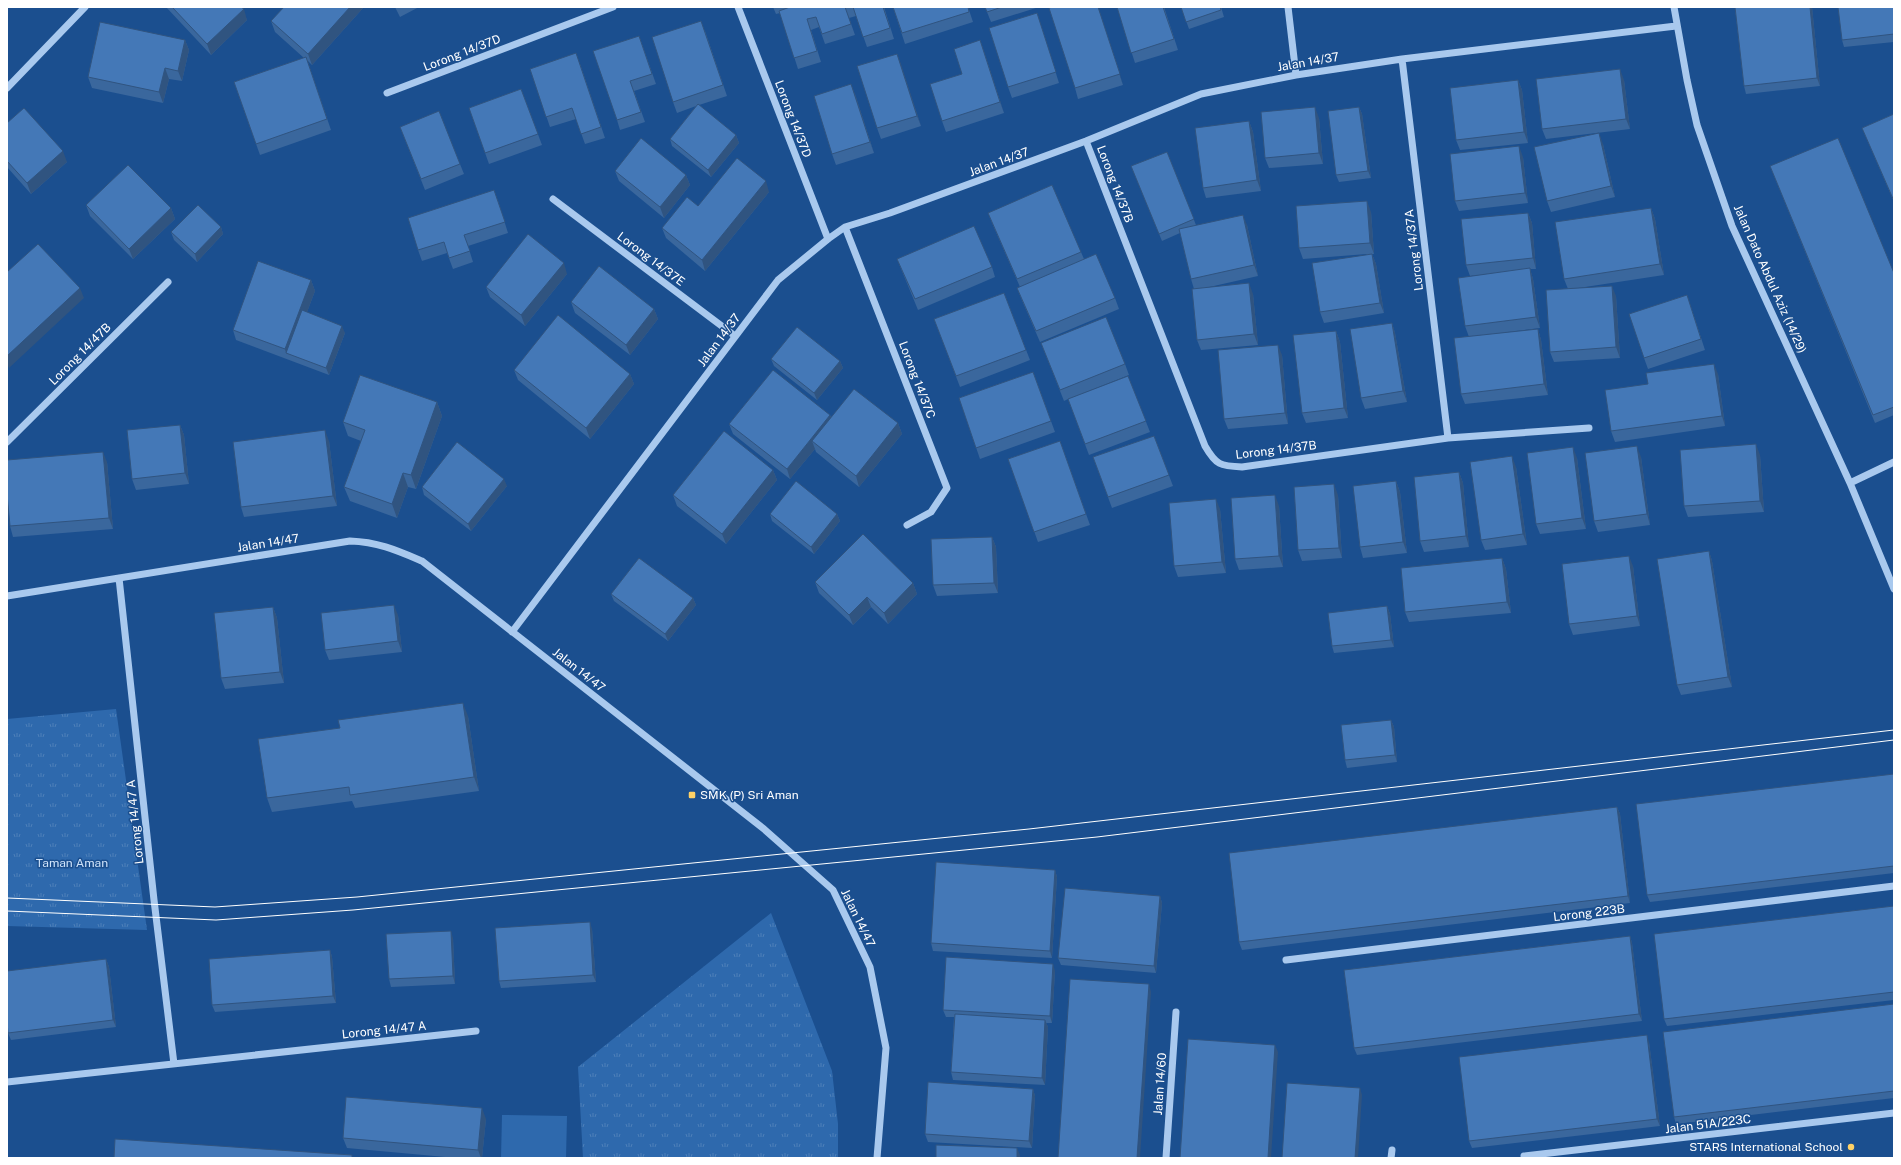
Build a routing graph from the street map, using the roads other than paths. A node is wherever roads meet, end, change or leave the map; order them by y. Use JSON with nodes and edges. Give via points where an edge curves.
{"nodes":[{"id":1,"x":85,"y":7,"type":"edge"},
{"id":2,"x":613,"y":7,"type":"edge"},
{"id":3,"x":738,"y":7,"type":"edge"},
{"id":4,"x":1288,"y":7,"type":"edge"},
{"id":5,"x":1674,"y":7,"type":"edge"},
{"id":6,"x":1676,"y":26,"type":"junction"},
{"id":7,"x":1402,"y":59,"type":"junction"},
{"id":8,"x":1296,"y":75,"type":"junction"},
{"id":9,"x":7,"y":88,"type":"edge"},
{"id":10,"x":386,"y":93,"type":"dead end"},
{"id":11,"x":1086,"y":141,"type":"junction"},
{"id":12,"x":553,"y":199,"type":"dead end"},
{"id":13,"x":845,"y":227,"type":"junction"},
{"id":14,"x":828,"y":239,"type":"junction"},
{"id":15,"x":168,"y":282,"type":"dead end"},
{"id":16,"x":735,"y":336,"type":"junction"},
{"id":17,"x":1589,"y":428,"type":"dead end"},
{"id":18,"x":1448,"y":438,"type":"junction"},
{"id":19,"x":7,"y":442,"type":"edge"},
{"id":20,"x":1894,"y":462,"type":"edge"},
{"id":21,"x":1850,"y":482,"type":"junction"},
{"id":22,"x":907,"y":525,"type":"dead end"},
{"id":23,"x":119,"y":578,"type":"junction"},
{"id":24,"x":1894,"y":589,"type":"edge"},
{"id":25,"x":7,"y":596,"type":"edge"},
{"id":26,"x":512,"y":632,"type":"junction"},
{"id":27,"x":1894,"y":886,"type":"edge"},
{"id":28,"x":1286,"y":960,"type":"dead end"},
{"id":29,"x":1176,"y":1012,"type":"dead end"},
{"id":30,"x":476,"y":1031,"type":"dead end"},
{"id":31,"x":174,"y":1064,"type":"junction"},
{"id":32,"x":7,"y":1082,"type":"edge"},
{"id":33,"x":1894,"y":1113,"type":"edge"},
{"id":34,"x":1392,"y":1150,"type":"dead end"},
{"id":35,"x":1524,"y":1156,"type":"dead end"},
{"id":36,"x":877,"y":1158,"type":"edge"},
{"id":37,"x":1166,"y":1158,"type":"edge"},
{"id":38,"x":1392,"y":1158,"type":"edge"}],
"edges":[{"from":1,"to":9,"type":"street"},
{"from":2,"to":10,"type":"street","name":"Lorong 14/37D"},
{"from":3,"to":14,"type":"street","name":"Lorong 14/37D"},
{"from":4,"to":8,"type":"street"},
{"from":5,"to":6,"type":"street","name":"Jalan Dato Abdul Aziz (14/29)"},
{"from":6,"to":7,"type":"street","name":"Jalan 14/37"},
{"from":6,"to":21,"type":"street","name":"Jalan Dato Abdul Aziz (14/29)","via":[[1697,125],[1732,226]]},
{"from":7,"to":8,"type":"street","name":"Jalan 14/37"},
{"from":7,"to":18,"type":"street","name":"Lorong 14/37A"},
{"from":8,"to":11,"type":"street","name":"Jalan 14/37","via":[[1201,94]]},
{"from":11,"to":13,"type":"street","name":"Jalan 14/37"},
{"from":11,"to":18,"type":"street","name":"Lorong 14/37B","via":[[1205,446],[1219,464],[1242,467]]},
{"from":12,"to":16,"type":"street","name":"Lorong 14/37E"},
{"from":13,"to":14,"type":"street","name":"Jalan 14/37"},
{"from":13,"to":22,"type":"street","name":"Lorong 14/37C","via":[[947,488],[931,512]]},
{"from":14,"to":16,"type":"street","name":"Jalan 14/37","via":[[778,280]]},
{"from":15,"to":19,"type":"street","name":"Lorong 14/47B"},
{"from":16,"to":26,"type":"street","name":"Jalan 14/37"},
{"from":17,"to":18,"type":"street","name":"Lorong 14/37B"},
{"from":20,"to":21,"type":"street"},
{"from":21,"to":24,"type":"street","name":"Jalan Dato Abdul Aziz (14/29)"},
{"from":23,"to":25,"type":"street","name":"Jalan 14/47"},
{"from":23,"to":26,"type":"street","name":"Jalan 14/47","via":[[350,540],[370,542],[388,546],[422,561]]},
{"from":23,"to":31,"type":"street","name":"Lorong 14/47 A"},
{"from":26,"to":36,"type":"street","name":"Jalan 14/47","via":[[764,829],[833,890],[870,967],[886,1048]]},
{"from":27,"to":28,"type":"street","name":"Lorong 223B"},
{"from":29,"to":37,"type":"street","name":"Jalan 14/60"},
{"from":30,"to":31,"type":"street","name":"Lorong 14/47 A"},
{"from":31,"to":32,"type":"street","name":"Lorong 14/47 A"},
{"from":33,"to":35,"type":"street","name":"Jalan 51A/223C"},
{"from":34,"to":38,"type":"street"}]}
